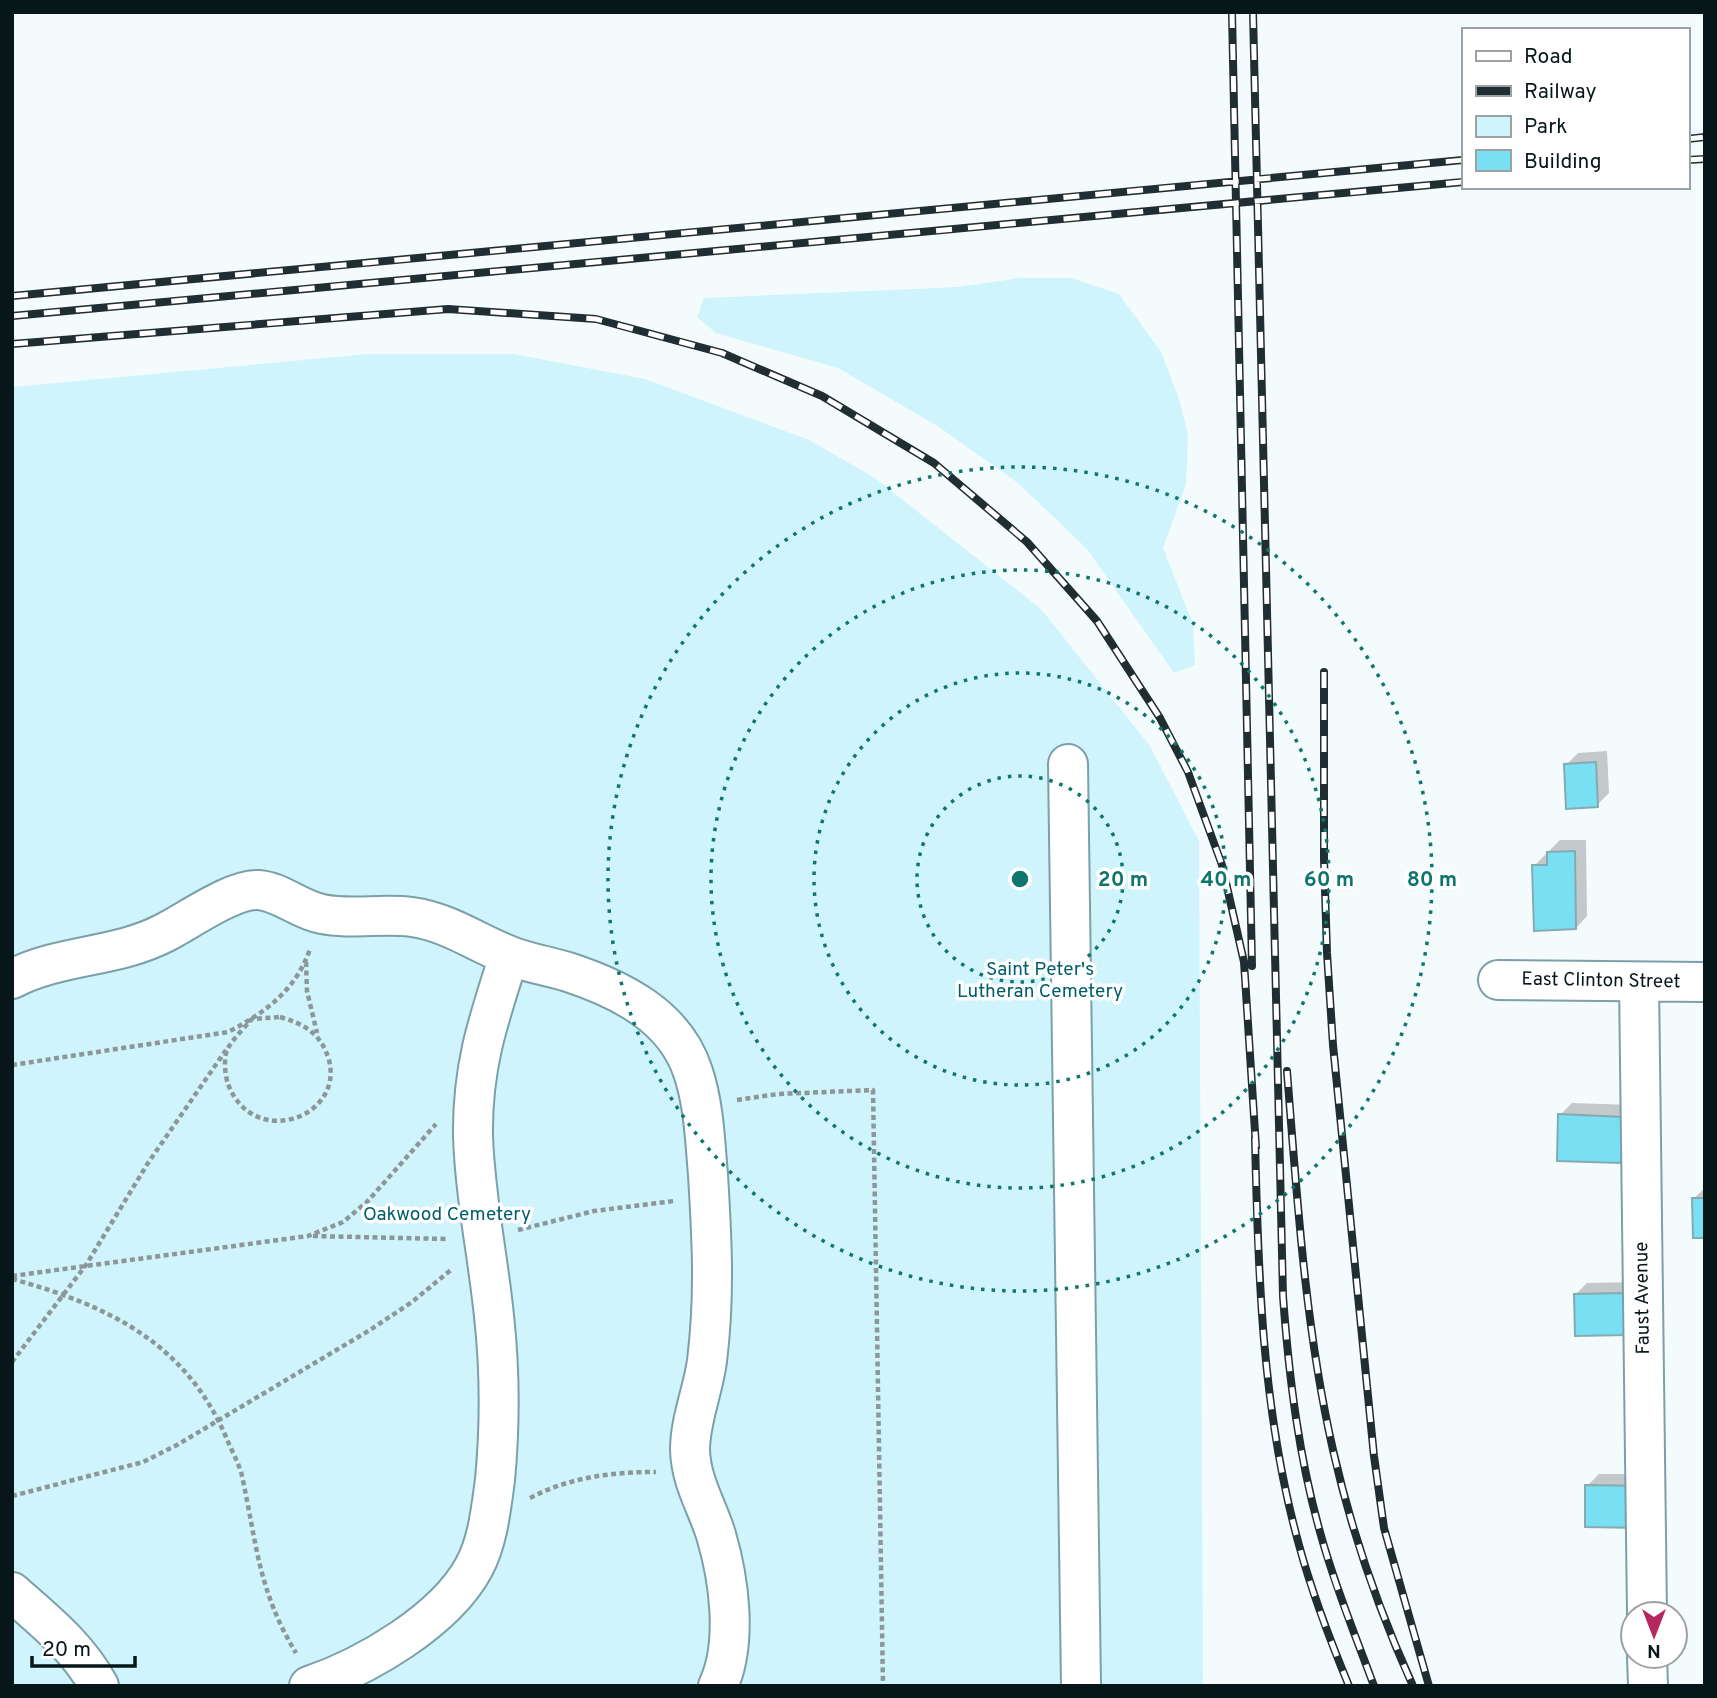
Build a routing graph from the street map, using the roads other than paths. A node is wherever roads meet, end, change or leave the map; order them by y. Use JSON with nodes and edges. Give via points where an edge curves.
{"nodes":[{"id":1,"x":1068,"y":764,"type":"dead end"},
{"id":2,"x":509,"y":956,"type":"junction"},
{"id":3,"x":12,"y":979,"type":"edge"},
{"id":4,"x":1498,"y":980,"type":"dead end"},
{"id":5,"x":1639,"y":982,"type":"junction"},
{"id":6,"x":1705,"y":982,"type":"edge"},
{"id":7,"x":12,"y":1592,"type":"edge"},
{"id":8,"x":1647,"y":1600,"type":"edge"},
{"id":9,"x":314,"y":1685,"type":"edge"},
{"id":10,"x":99,"y":1686,"type":"edge"},
{"id":11,"x":718,"y":1686,"type":"edge"},
{"id":12,"x":1081,"y":1686,"type":"edge"}],
"edges":[{"from":1,"to":12,"type":"street"},
{"from":2,"to":3,"type":"street","via":[[444,924],[410,917],[322,915],[256,889],[126,949],[41,966]]},
{"from":2,"to":9,"type":"street","via":[[476,1065],[474,1146],[494,1317],[499,1439],[492,1507],[474,1567],[452,1596],[402,1639]]},
{"from":2,"to":11,"type":"street","via":[[611,988],[665,1024],[692,1070],[703,1110],[714,1258],[706,1367],[691,1433],[692,1472],[716,1536],[725,1578],[727,1651]]},
{"from":4,"to":5,"type":"street","name":"East Clinton Street"},
{"from":5,"to":6,"type":"street","name":"East Clinton Street"},
{"from":5,"to":8,"type":"street","name":"Faust Avenue"},
{"from":7,"to":10,"type":"street","via":[[80,1656]]}]}
